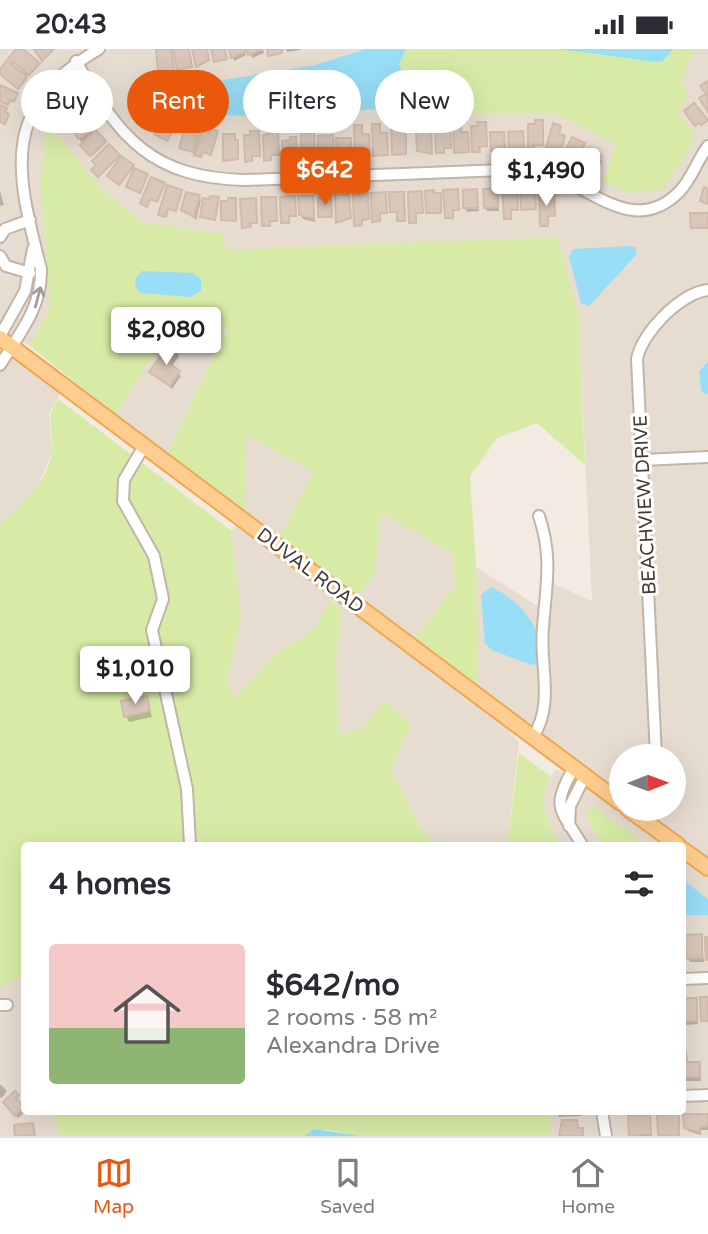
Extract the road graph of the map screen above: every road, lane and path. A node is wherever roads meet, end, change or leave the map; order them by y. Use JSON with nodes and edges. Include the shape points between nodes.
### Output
{"nodes":[{"id":1,"x":99,"y":49,"type":"edge"},
{"id":2,"x":76,"y":61,"type":"junction"},
{"id":3,"x":708,"y":146,"type":"edge"},
{"id":4,"x":30,"y":221,"type":"junction"},
{"id":5,"x":0,"y":237,"type":"edge"},
{"id":6,"x":34,"y":242,"type":"junction"},
{"id":7,"x":0,"y":256,"type":"edge"},
{"id":8,"x":30,"y":273,"type":"junction"},
{"id":9,"x":708,"y":291,"type":"edge"},
{"id":10,"x":4,"y":340,"type":"edge"},
{"id":11,"x":0,"y":365,"type":"edge"},
{"id":12,"x":144,"y":446,"type":"junction"},
{"id":13,"x":708,"y":457,"type":"edge"},
{"id":14,"x":642,"y":460,"type":"junction"},
{"id":15,"x":539,"y":516,"type":"dead end"},
{"id":16,"x":529,"y":734,"type":"junction"},
{"id":17,"x":655,"y":744,"type":"edge"},
{"id":18,"x":580,"y":772,"type":"junction"},
{"id":19,"x":609,"y":794,"type":"edge"},
{"id":20,"x":645,"y":821,"type":"edge"},
{"id":21,"x":190,"y":842,"type":"edge"},
{"id":22,"x":580,"y":842,"type":"edge"},
{"id":23,"x":674,"y":842,"type":"edge"},
{"id":24,"x":686,"y":852,"type":"edge"},
{"id":25,"x":708,"y":867,"type":"edge"},
{"id":26,"x":708,"y":978,"type":"edge"},
{"id":27,"x":686,"y":979,"type":"edge"},
{"id":28,"x":708,"y":1095,"type":"edge"},
{"id":29,"x":686,"y":1096,"type":"edge"},
{"id":30,"x":603,"y":1115,"type":"edge"},
{"id":31,"x":606,"y":1136,"type":"edge"}],
"edges":[{"from":1,"to":2,"type":"street"},
{"from":2,"to":3,"type":"street","via":[[103,109],[129,139],[156,160],[206,178],[531,169],[554,173],[608,204],[634,211],[671,199]]},
{"from":2,"to":4,"type":"street","via":[[43,89],[20,141],[18,176]]},
{"from":4,"to":5,"type":"street","via":[[5,229]]},
{"from":4,"to":6,"type":"street"},
{"from":6,"to":8,"type":"street"},
{"from":10,"to":6,"type":"street","one_way":true,"via":[[29,321],[39,294],[41,269]]},
{"from":7,"to":8,"type":"street","via":[[6,266]]},
{"from":8,"to":10,"type":"street"},
{"from":9,"to":14,"type":"street","name":"BEACHVIEW DRIVE","via":[[683,298],[639,349]]},
{"from":10,"to":11,"type":"street"},
{"from":10,"to":12,"type":"main road","name":"DUVAL ROAD"},
{"from":12,"to":16,"type":"main road","name":"DUVAL ROAD"},
{"from":12,"to":21,"type":"street","via":[[124,480],[123,501],[154,556],[163,599],[152,630],[187,789]]},
{"from":13,"to":14,"type":"street"},
{"from":14,"to":17,"type":"street","name":"BEACHVIEW DRIVE"},
{"from":15,"to":16,"type":"street","via":[[546,538],[549,580],[543,628],[546,676],[543,718]]},
{"from":16,"to":18,"type":"main road","name":"DUVAL ROAD"},
{"from":18,"to":19,"type":"main road","name":"DUVAL ROAD"},
{"from":18,"to":22,"type":"street","via":[[558,800],[560,812]]},
{"from":20,"to":23,"type":"main road"},
{"from":24,"to":25,"type":"main road"},
{"from":26,"to":27,"type":"street"},
{"from":28,"to":29,"type":"street"},
{"from":30,"to":31,"type":"street"}]}
